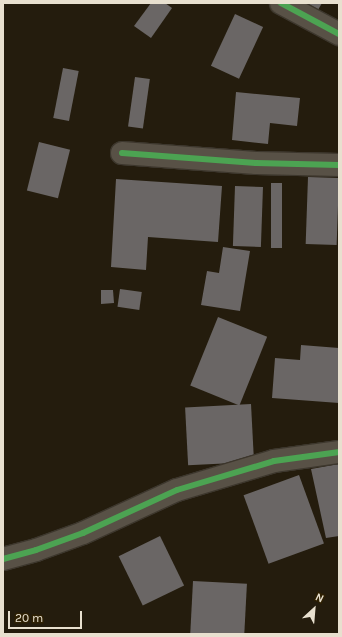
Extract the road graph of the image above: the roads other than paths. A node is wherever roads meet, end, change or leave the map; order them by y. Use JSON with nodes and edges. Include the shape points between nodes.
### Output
{"nodes":[{"id":1,"x":280,"y":3,"type":"edge"},
{"id":2,"x":339,"y":34,"type":"edge"},
{"id":3,"x":122,"y":153,"type":"dead end"},
{"id":4,"x":339,"y":165,"type":"edge"},
{"id":5,"x":339,"y":452,"type":"edge"},
{"id":6,"x":3,"y":558,"type":"edge"}],
"edges":[{"from":1,"to":2,"type":"street"},
{"from":3,"to":4,"type":"street","via":[[256,163]]},
{"from":5,"to":6,"type":"street","via":[[274,461],[177,490],[83,533],[36,550]]}]}
